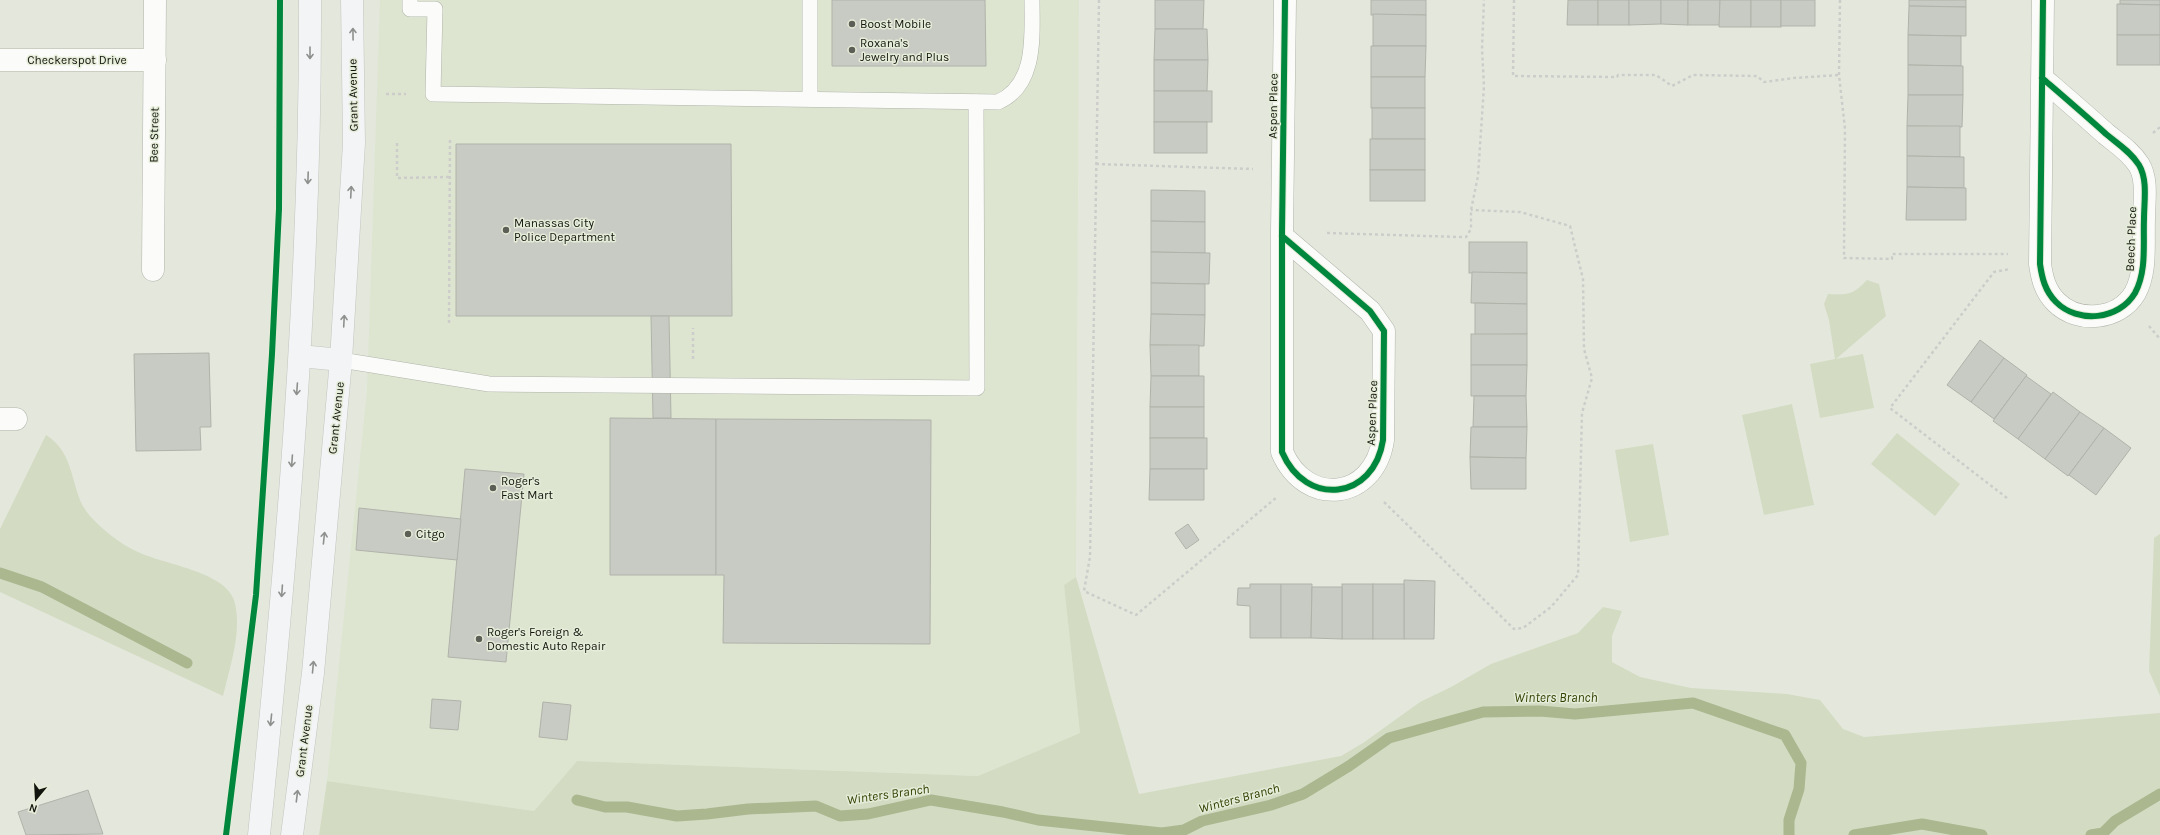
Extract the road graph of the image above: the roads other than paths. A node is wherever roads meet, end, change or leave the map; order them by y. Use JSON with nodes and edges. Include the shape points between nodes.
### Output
{"nodes":[{"id":1,"x":155,"y":0,"type":"edge"},
{"id":2,"x":310,"y":0,"type":"edge"},
{"id":3,"x":352,"y":0,"type":"edge"},
{"id":4,"x":410,"y":0,"type":"edge"},
{"id":5,"x":810,"y":0,"type":"edge"},
{"id":6,"x":1032,"y":0,"type":"edge"},
{"id":7,"x":1286,"y":0,"type":"edge"},
{"id":8,"x":2043,"y":0,"type":"edge"},
{"id":9,"x":0,"y":60,"type":"edge"},
{"id":10,"x":155,"y":60,"type":"junction"},
{"id":11,"x":2042,"y":78,"type":"junction"},
{"id":12,"x":810,"y":99,"type":"junction"},
{"id":13,"x":976,"y":102,"type":"junction"},
{"id":14,"x":1282,"y":234,"type":"junction"},
{"id":15,"x":152,"y":270,"type":"dead end"},
{"id":16,"x":300,"y":356,"type":"junction"},
{"id":17,"x":342,"y":360,"type":"junction"},
{"id":18,"x":259,"y":835,"type":"edge"},
{"id":19,"x":292,"y":835,"type":"edge"}],
"edges":[{"from":1,"to":10,"type":"street","name":"Bee Street"},
{"from":2,"to":16,"type":"main road","one_way":true,"via":[[310,139]]},
{"from":17,"to":3,"type":"main road","name":"Grant Avenue","one_way":true,"via":[[354,143]]},
{"from":4,"to":12,"type":"lane","via":[[410,9],[435,9],[432,94]]},
{"from":5,"to":12,"type":"lane"},
{"from":6,"to":13,"type":"lane","via":[[1032,47],[1028,65],[1018,86],[1007,98],[998,102]]},
{"from":7,"to":14,"type":"street","name":"Aspen Place"},
{"from":8,"to":11,"type":"street","name":"Beech Place"},
{"from":9,"to":10,"type":"street","name":"Checkerspot Drive"},
{"from":10,"to":15,"type":"street","name":"Bee Street"},
{"from":11,"to":11,"type":"street","name":"Beech Place","via":[[2130,153],[2143,173],[2141,280],[2134,294],[2124,305],[2111,313],[2097,317],[2082,316],[2056,303],[2042,278]]},
{"from":12,"to":13,"type":"lane"},
{"from":13,"to":17,"type":"lane","via":[[977,388],[489,384]]},
{"from":14,"to":14,"type":"street","name":"Aspen Place","via":[[1370,311],[1384,331],[1381,454],[1375,468],[1362,480],[1338,490],[1323,490],[1300,478],[1288,466],[1282,452]]},
{"from":16,"to":17,"type":"main road"},
{"from":16,"to":18,"type":"main road","one_way":true,"via":[[276,669]]},
{"from":19,"to":17,"type":"main road","name":"Grant Avenue","one_way":true,"via":[[313,673]]}]}
